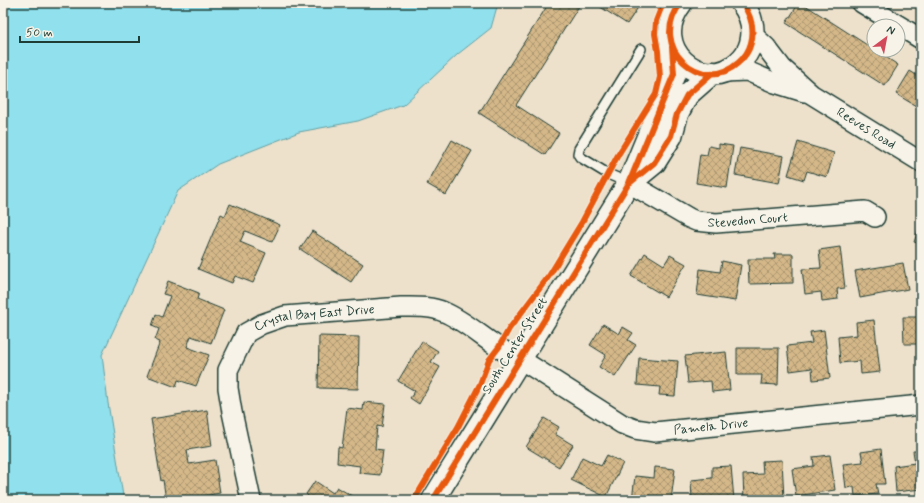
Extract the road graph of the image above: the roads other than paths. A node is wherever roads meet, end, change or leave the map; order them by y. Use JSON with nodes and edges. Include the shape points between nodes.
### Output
{"nodes":[{"id":1,"x":681,"y":3,"type":"edge"},
{"id":2,"x":862,"y":3,"type":"edge"},
{"id":3,"x":750,"y":16,"type":"edge"},
{"id":4,"x":921,"y":39,"type":"edge"},
{"id":5,"x":672,"y":47,"type":"junction"},
{"id":6,"x":641,"y":49,"type":"dead end"},
{"id":7,"x":718,"y":72,"type":"junction"},
{"id":8,"x":811,"y":94,"type":"junction"},
{"id":9,"x":921,"y":162,"type":"edge"},
{"id":10,"x":629,"y":183,"type":"junction"},
{"id":11,"x":875,"y":217,"type":"dead end"},
{"id":12,"x":520,"y":359,"type":"junction"},
{"id":13,"x":921,"y":405,"type":"edge"},
{"id":14,"x":251,"y":500,"type":"edge"},
{"id":15,"x":433,"y":500,"type":"edge"}],
"edges":[{"from":1,"to":5,"type":"main road","name":"South Center Street","via":[[674,11],[670,23]]},
{"from":2,"to":4,"type":"street"},
{"from":3,"to":7,"type":"main road","name":"South Center Street","via":[[750,47],[744,58],[735,66]]},
{"from":3,"to":8,"type":"street","name":"Reeves Road","via":[[766,47],[782,68]]},
{"from":5,"to":7,"type":"main road","via":[[679,58],[699,72]]},
{"from":5,"to":10,"type":"main road","name":"South Center Street","via":[[674,74]]},
{"from":6,"to":10,"type":"lane","via":[[578,154],[602,170]]},
{"from":7,"to":8,"type":"street","name":"Reeves Road","via":[[747,71]]},
{"from":7,"to":10,"type":"main road","name":"South Center Street","via":[[687,94],[677,114],[671,136],[654,163]]},
{"from":8,"to":9,"type":"street","name":"Reeves Road"},
{"from":10,"to":11,"type":"street","name":"Stevedon Court","via":[[689,218],[716,223],[865,211]]},
{"from":10,"to":12,"type":"main road","name":"South Center Street"},
{"from":12,"to":13,"type":"street","name":"Pamela Drive","via":[[622,424],[655,432]]},
{"from":12,"to":14,"type":"street","name":"Crystal Bay East Drive","via":[[443,311],[420,306],[285,316],[262,324],[246,333],[228,370],[232,412]]},
{"from":12,"to":15,"type":"main road","name":"South Center Street"}]}
